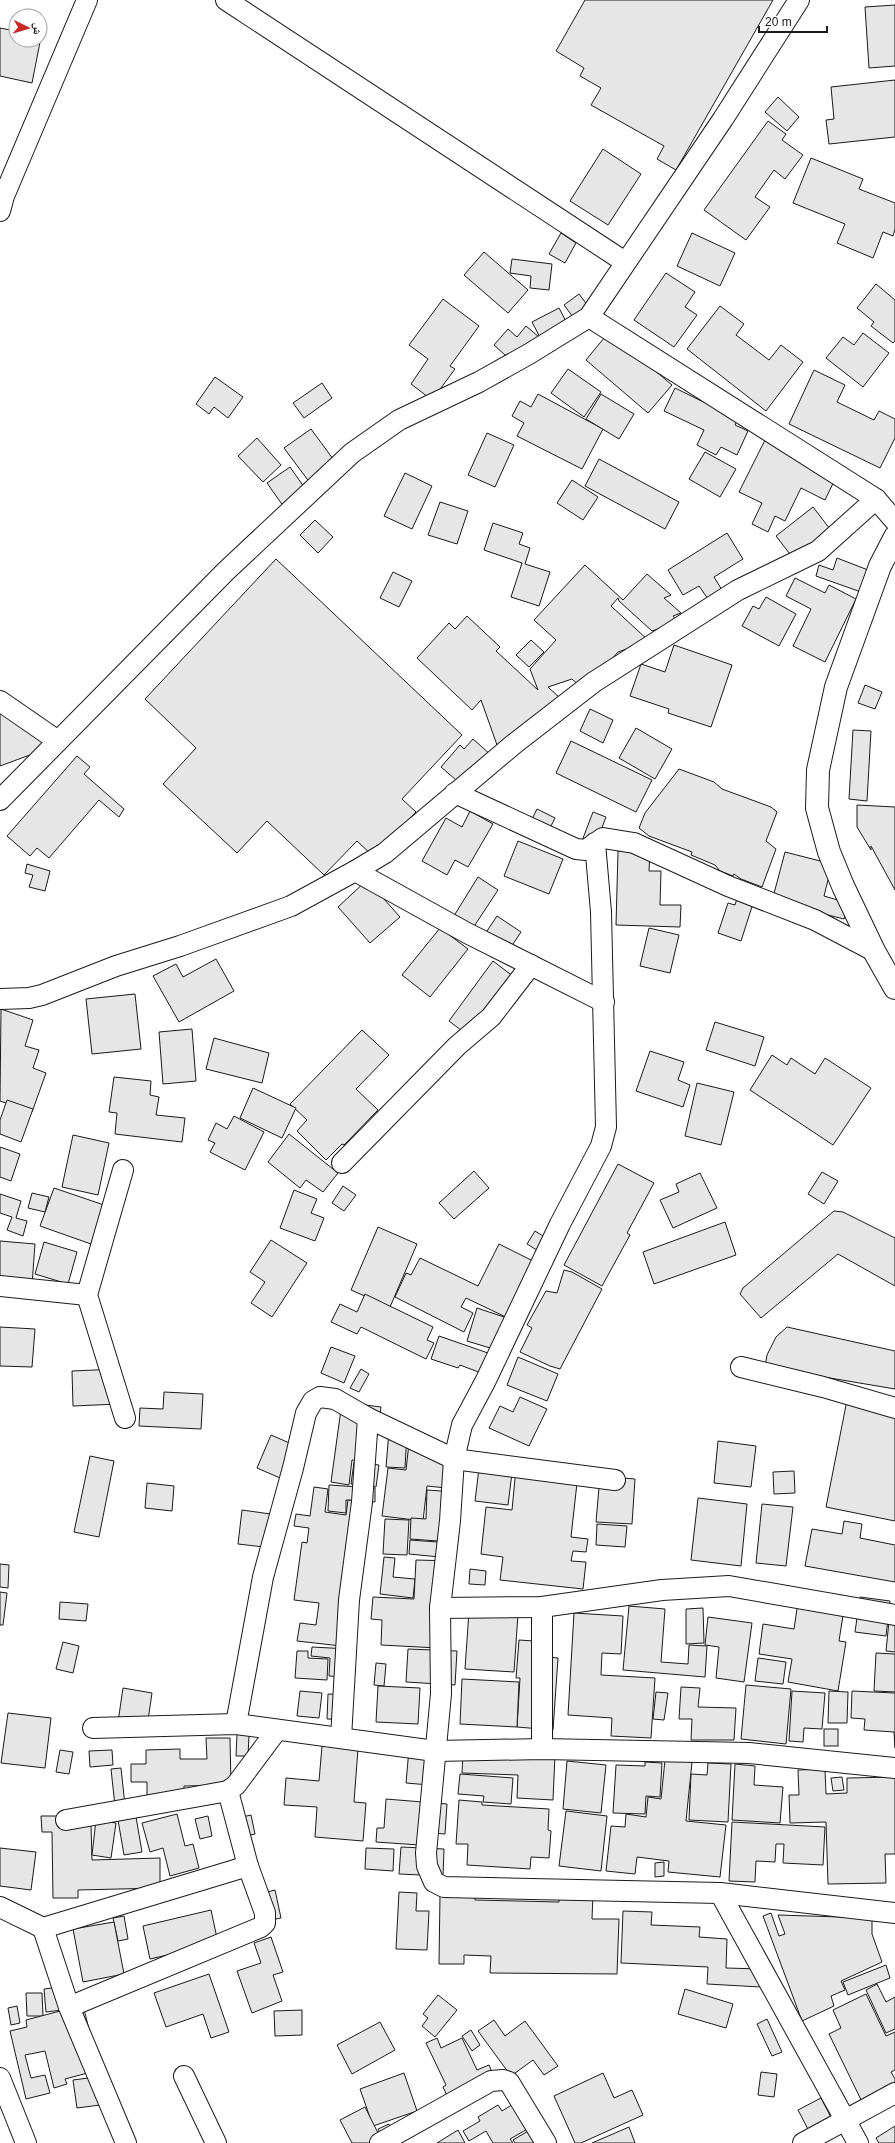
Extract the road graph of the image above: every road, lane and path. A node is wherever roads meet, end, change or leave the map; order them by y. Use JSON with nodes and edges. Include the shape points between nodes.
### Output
{"nodes":[{"id":1,"x":87,"y":0,"type":"edge"},
{"id":2,"x":226,"y":0,"type":"edge"},
{"id":3,"x":799,"y":0,"type":"edge"},
{"id":4,"x":1,"y":201,"type":"edge"},
{"id":5,"x":625,"y":262,"type":"junction"},
{"id":6,"x":589,"y":317,"type":"junction"},
{"id":7,"x":876,"y":499,"type":"junction"},
{"id":8,"x":895,"y":521,"type":"edge"},
{"id":9,"x":895,"y":537,"type":"edge"},
{"id":10,"x":0,"y":701,"type":"edge"},
{"id":11,"x":58,"y":741,"type":"junction"},
{"id":12,"x":455,"y":793,"type":"junction"},
{"id":13,"x":0,"y":800,"type":"edge"},
{"id":14,"x":595,"y":843,"type":"junction"},
{"id":15,"x":355,"y":871,"type":"junction"},
{"id":16,"x":874,"y":951,"type":"junction"},
{"id":17,"x":530,"y":965,"type":"junction"},
{"id":18,"x":895,"y":988,"type":"edge"},
{"id":19,"x":0,"y":999,"type":"edge"},
{"id":20,"x":604,"y":1002,"type":"junction"},
{"id":21,"x":342,"y":1163,"type":"dead end"},
{"id":22,"x":123,"y":1170,"type":"dead end"},
{"id":23,"x":0,"y":1286,"type":"edge"},
{"id":24,"x":87,"y":1295,"type":"junction"},
{"id":25,"x":741,"y":1367,"type":"dead end"},
{"id":26,"x":895,"y":1408,"type":"edge"},
{"id":27,"x":125,"y":1418,"type":"dead end"},
{"id":28,"x":368,"y":1418,"type":"junction"},
{"id":29,"x":454,"y":1460,"type":"junction"},
{"id":30,"x":616,"y":1480,"type":"dead end"},
{"id":31,"x":542,"y":1607,"type":"junction"},
{"id":32,"x":440,"y":1608,"type":"junction"},
{"id":33,"x":895,"y":1615,"type":"edge"},
{"id":34,"x":236,"y":1724,"type":"junction"},
{"id":35,"x":93,"y":1728,"type":"dead end"},
{"id":36,"x":277,"y":1730,"type":"junction"},
{"id":37,"x":341,"y":1738,"type":"junction"},
{"id":38,"x":542,"y":1749,"type":"junction"},
{"id":39,"x":435,"y":1751,"type":"junction"},
{"id":40,"x":895,"y":1768,"type":"edge"},
{"id":41,"x":228,"y":1791,"type":"junction"},
{"id":42,"x":66,"y":1820,"type":"dead end"},
{"id":43,"x":248,"y":1866,"type":"junction"},
{"id":44,"x":720,"y":1893,"type":"junction"},
{"id":45,"x":895,"y":1913,"type":"edge"},
{"id":46,"x":2,"y":1914,"type":"edge"},
{"id":47,"x":42,"y":1928,"type":"junction"},
{"id":48,"x":69,"y":2008,"type":"junction"},
{"id":49,"x":184,"y":2076,"type":"dead end"},
{"id":50,"x":0,"y":2078,"type":"edge"},
{"id":51,"x":895,"y":2092,"type":"edge"},
{"id":52,"x":845,"y":2121,"type":"junction"},
{"id":53,"x":26,"y":2143,"type":"edge"},
{"id":54,"x":126,"y":2143,"type":"edge"},
{"id":55,"x":216,"y":2143,"type":"edge"},
{"id":56,"x":380,"y":2143,"type":"edge"},
{"id":57,"x":546,"y":2143,"type":"edge"},
{"id":58,"x":803,"y":2143,"type":"edge"},
{"id":59,"x":858,"y":2143,"type":"edge"}],
"edges":[{"from":1,"to":4,"type":"street"},
{"from":2,"to":5,"type":"street"},
{"from":3,"to":5,"type":"street","via":[[723,119]]},
{"from":5,"to":6,"type":"street"},
{"from":6,"to":7,"type":"street"},
{"from":6,"to":11,"type":"street","via":[[479,382],[399,420],[352,453],[226,571]]},
{"from":7,"to":8,"type":"street"},
{"from":7,"to":12,"type":"street","via":[[818,551],[738,590],[594,682]]},
{"from":9,"to":16,"type":"main road","via":[[880,566],[836,687],[818,770],[817,808],[829,852]]},
{"from":10,"to":11,"type":"street"},
{"from":11,"to":13,"type":"street"},
{"from":12,"to":14,"type":"street","via":[[576,849],[586,850]]},
{"from":12,"to":15,"type":"street","via":[[385,853]]},
{"from":14,"to":16,"type":"street","via":[[607,838],[634,844],[728,886],[815,920]]},
{"from":14,"to":20,"type":"street","via":[[601,912]]},
{"from":15,"to":17,"type":"street"},
{"from":15,"to":19,"type":"street","via":[[291,906],[116,966],[42,995]]},
{"from":16,"to":18,"type":"main road"},
{"from":17,"to":20,"type":"street"},
{"from":17,"to":21,"type":"street","via":[[491,1017],[457,1046]]},
{"from":20,"to":29,"type":"street","via":[[607,1107],[606,1127],[601,1146],[462,1425]]},
{"from":22,"to":24,"type":"street"},
{"from":23,"to":24,"type":"street"},
{"from":24,"to":27,"type":"street"},
{"from":25,"to":26,"type":"street"},
{"from":28,"to":29,"type":"street"},
{"from":28,"to":34,"type":"street","via":[[328,1397],[320,1397],[313,1401],[306,1413],[263,1577]]},
{"from":28,"to":37,"type":"street","via":[[362,1502],[349,1600]]},
{"from":29,"to":30,"type":"street"},
{"from":29,"to":32,"type":"street"},
{"from":31,"to":32,"type":"street"},
{"from":31,"to":33,"type":"street","via":[[662,1590],[729,1586]]},
{"from":31,"to":38,"type":"street"},
{"from":32,"to":39,"type":"street","via":[[441,1694]]},
{"from":34,"to":35,"type":"street"},
{"from":34,"to":36,"type":"street"},
{"from":36,"to":37,"type":"street"},
{"from":36,"to":41,"type":"street","via":[[236,1786]]},
{"from":37,"to":39,"type":"street"},
{"from":38,"to":39,"type":"street"},
{"from":38,"to":40,"type":"street","via":[[749,1753]]},
{"from":39,"to":44,"type":"street","via":[[426,1853],[427,1866],[434,1882],[444,1887]]},
{"from":41,"to":42,"type":"street"},
{"from":41,"to":43,"type":"street"},
{"from":43,"to":47,"type":"street"},
{"from":43,"to":48,"type":"street","via":[[265,1913],[261,1927]]},
{"from":44,"to":45,"type":"street"},
{"from":44,"to":52,"type":"street"},
{"from":46,"to":47,"type":"street"},
{"from":47,"to":48,"type":"street"},
{"from":48,"to":54,"type":"street"},
{"from":49,"to":55,"type":"street"},
{"from":50,"to":53,"type":"street"},
{"from":51,"to":52,"type":"street"},
{"from":52,"to":58,"type":"street"},
{"from":52,"to":59,"type":"street"},
{"from":56,"to":57,"type":"street","via":[[455,2100],[497,2080],[509,2082]]}]}
